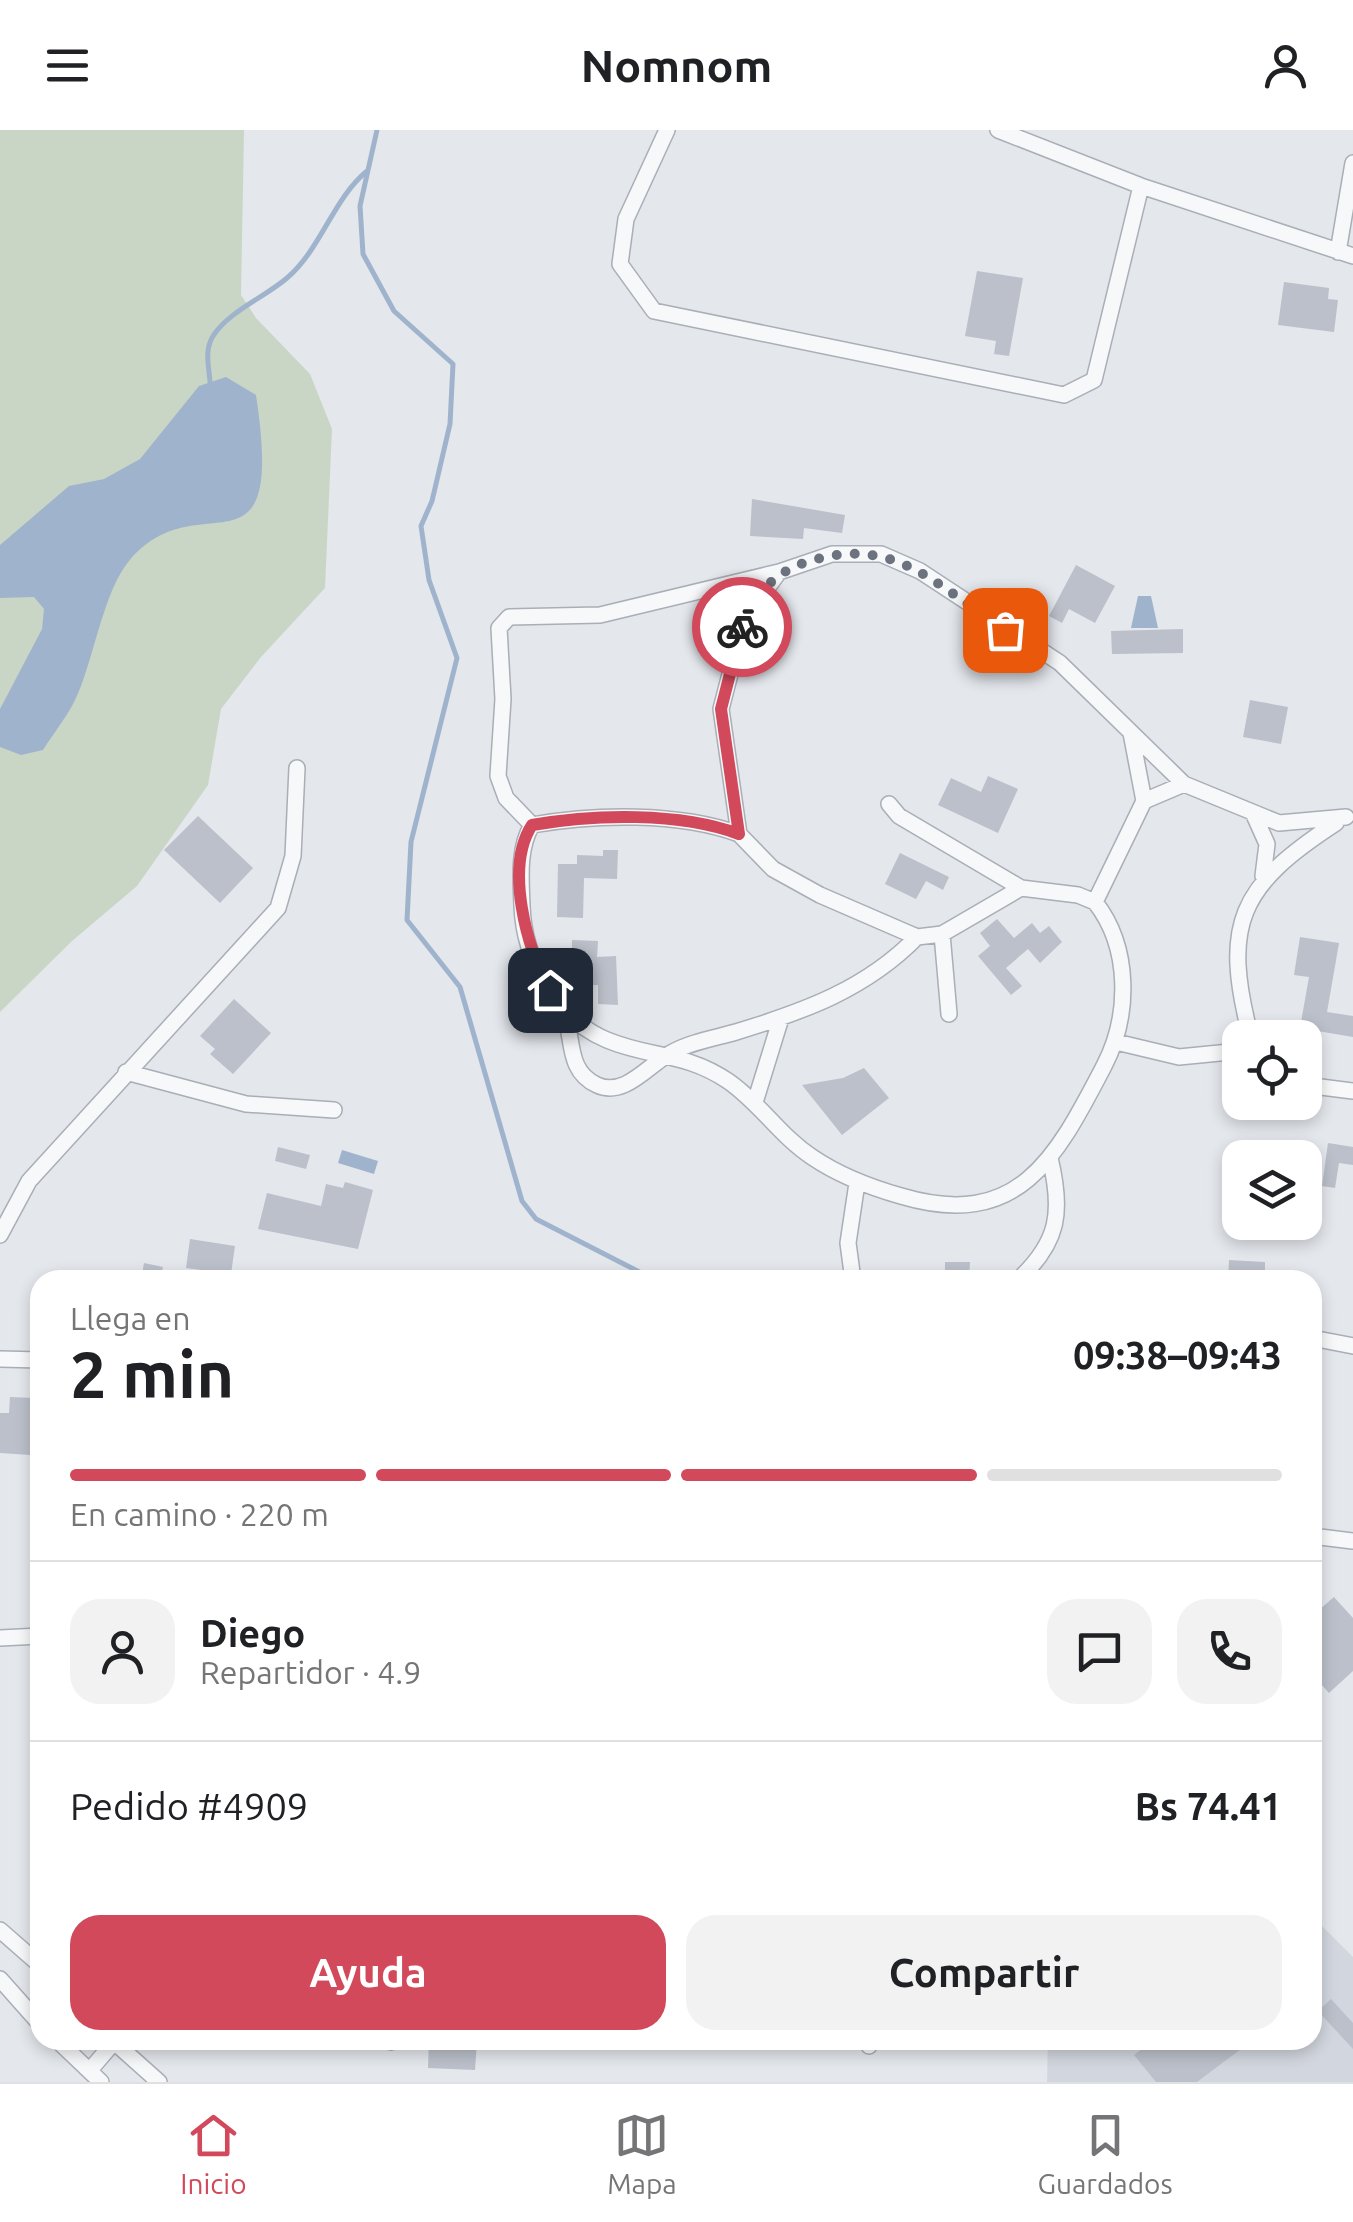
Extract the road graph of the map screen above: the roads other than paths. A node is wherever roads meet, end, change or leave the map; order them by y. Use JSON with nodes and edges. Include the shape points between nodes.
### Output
{"nodes":[{"id":1,"x":667,"y":130,"type":"edge"},
{"id":2,"x":1000,"y":130,"type":"edge"},
{"id":3,"x":1353,"y":163,"type":"edge"},
{"id":4,"x":1140,"y":186,"type":"junction"},
{"id":5,"x":1345,"y":254,"type":"edge"},
{"id":6,"x":779,"y":572,"type":"junction"},
{"id":7,"x":1131,"y":733,"type":"junction"},
{"id":8,"x":297,"y":768,"type":"dead end"},
{"id":9,"x":1184,"y":784,"type":"junction"},
{"id":10,"x":1144,"y":801,"type":"junction"},
{"id":11,"x":890,"y":804,"type":"dead end"},
{"id":12,"x":1254,"y":815,"type":"junction"},
{"id":13,"x":1349,"y":816,"type":"edge"},
{"id":14,"x":532,"y":825,"type":"junction"},
{"id":15,"x":739,"y":834,"type":"junction"},
{"id":16,"x":1263,"y":876,"type":"junction"},
{"id":17,"x":1021,"y":888,"type":"junction"},
{"id":18,"x":1094,"y":902,"type":"junction"},
{"id":19,"x":942,"y":934,"type":"junction"},
{"id":20,"x":917,"y":937,"type":"junction"},
{"id":21,"x":562,"y":1008,"type":"junction"},
{"id":22,"x":949,"y":1014,"type":"dead end"},
{"id":23,"x":781,"y":1018,"type":"junction"},
{"id":24,"x":1248,"y":1020,"type":"edge"},
{"id":25,"x":1116,"y":1042,"type":"junction"},
{"id":26,"x":1222,"y":1052,"type":"edge"},
{"id":27,"x":669,"y":1053,"type":"junction"},
{"id":28,"x":126,"y":1072,"type":"junction"},
{"id":29,"x":1322,"y":1087,"type":"edge"},
{"id":30,"x":1353,"y":1091,"type":"edge"},
{"id":31,"x":756,"y":1100,"type":"junction"},
{"id":32,"x":334,"y":1110,"type":"dead end"},
{"id":33,"x":1050,"y":1158,"type":"junction"},
{"id":34,"x":858,"y":1183,"type":"junction"},
{"id":35,"x":0,"y":1235,"type":"edge"},
{"id":36,"x":852,"y":1270,"type":"edge"},
{"id":37,"x":1028,"y":1270,"type":"edge"},
{"id":38,"x":1322,"y":1340,"type":"edge"},
{"id":39,"x":1353,"y":1346,"type":"edge"},
{"id":40,"x":0,"y":1358,"type":"edge"},
{"id":41,"x":30,"y":1360,"type":"edge"},
{"id":42,"x":1322,"y":1537,"type":"edge"},
{"id":43,"x":1353,"y":1541,"type":"edge"},
{"id":44,"x":30,"y":1636,"type":"edge"},
{"id":45,"x":0,"y":1638,"type":"edge"},
{"id":46,"x":0,"y":1930,"type":"edge"},
{"id":47,"x":30,"y":1956,"type":"edge"},
{"id":48,"x":0,"y":1979,"type":"edge"},
{"id":49,"x":30,"y":2013,"type":"edge"},
{"id":50,"x":68,"y":2050,"type":"edge"},
{"id":51,"x":109,"y":2050,"type":"edge"},
{"id":52,"x":123,"y":2050,"type":"edge"},
{"id":53,"x":96,"y":2076,"type":"edge"},
{"id":54,"x":159,"y":2082,"type":"edge"}],
"edges":[{"from":1,"to":4,"type":"street","via":[[626,219],[620,264],[654,311],[1064,396],[1094,380]]},
{"from":2,"to":4,"type":"street"},
{"from":3,"to":5,"type":"street"},
{"from":4,"to":5,"type":"street"},
{"from":6,"to":7,"type":"street","via":[[832,554],[899,560],[1060,664]]},
{"from":6,"to":14,"type":"street","via":[[600,616],[509,618],[499,628],[498,776],[506,798]]},
{"from":6,"to":15,"type":"street","via":[[744,620],[721,709]]},
{"from":7,"to":9,"type":"street"},
{"from":7,"to":10,"type":"street"},
{"from":8,"to":28,"type":"street","via":[[293,856],[278,908]]},
{"from":9,"to":10,"type":"street"},
{"from":9,"to":12,"type":"street"},
{"from":10,"to":18,"type":"street"},
{"from":11,"to":17,"type":"street","via":[[899,816]]},
{"from":12,"to":13,"type":"street","via":[[1279,822]]},
{"from":12,"to":16,"type":"street","via":[[1267,844]]},
{"from":13,"to":16,"type":"street"},
{"from":14,"to":15,"type":"street","via":[[595,818]]},
{"from":14,"to":21,"type":"street","via":[[523,840],[523,921],[539,970]]},
{"from":15,"to":20,"type":"street","via":[[773,870]]},
{"from":16,"to":24,"type":"street","via":[[1243,916],[1237,965]]},
{"from":17,"to":18,"type":"street"},
{"from":17,"to":19,"type":"street"},
{"from":18,"to":25,"type":"street","via":[[1118,946],[1123,982]]},
{"from":19,"to":20,"type":"street"},
{"from":19,"to":22,"type":"street"},
{"from":20,"to":23,"type":"street","via":[[858,985]]},
{"from":21,"to":27,"type":"street","via":[[608,1040]]},
{"from":21,"to":27,"type":"street","via":[[572,1058],[599,1087],[639,1078]]},
{"from":23,"to":27,"type":"street"},
{"from":23,"to":31,"type":"street"},
{"from":25,"to":26,"type":"street","via":[[1180,1057]]},
{"from":25,"to":33,"type":"street"},
{"from":27,"to":31,"type":"street","via":[[713,1071]]},
{"from":28,"to":32,"type":"street","via":[[246,1104]]},
{"from":28,"to":35,"type":"street","via":[[29,1181]]},
{"from":29,"to":30,"type":"street"},
{"from":31,"to":34,"type":"street","via":[[809,1156]]},
{"from":33,"to":34,"type":"street","via":[[1022,1187],[993,1202],[956,1208]]},
{"from":33,"to":37,"type":"street","via":[[1058,1203],[1053,1230]]},
{"from":34,"to":36,"type":"street","via":[[848,1242]]},
{"from":38,"to":39,"type":"street"},
{"from":40,"to":41,"type":"street"},
{"from":42,"to":43,"type":"street"},
{"from":44,"to":45,"type":"street"},
{"from":46,"to":47,"type":"street"},
{"from":48,"to":49,"type":"street"},
{"from":50,"to":53,"type":"street"},
{"from":51,"to":53,"type":"street"},
{"from":52,"to":54,"type":"street"}]}
